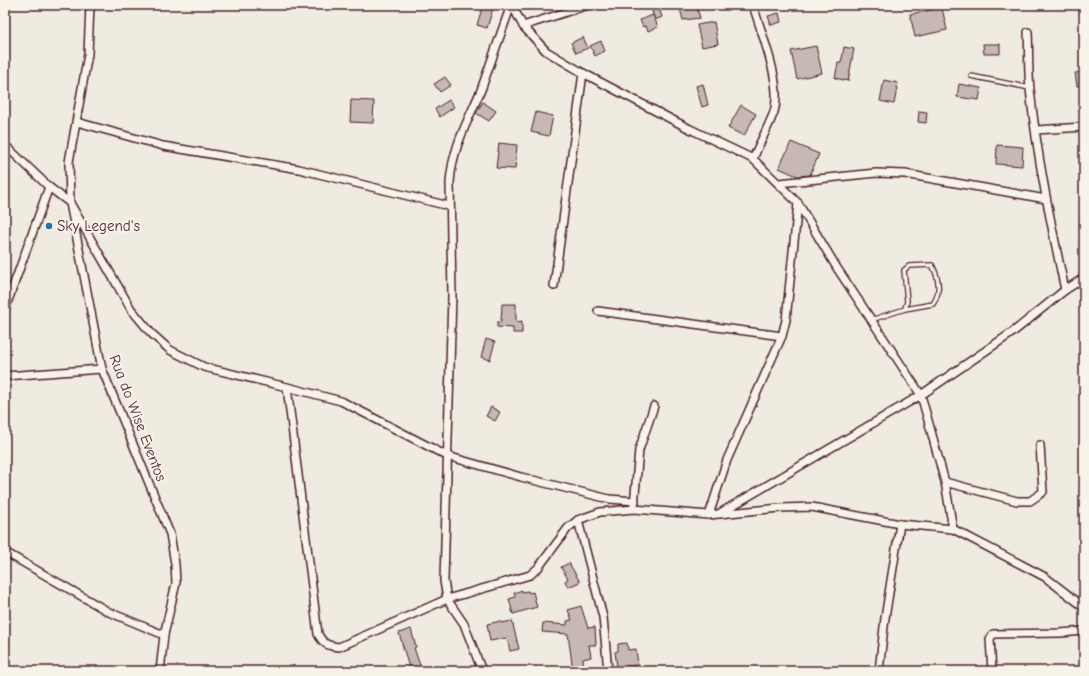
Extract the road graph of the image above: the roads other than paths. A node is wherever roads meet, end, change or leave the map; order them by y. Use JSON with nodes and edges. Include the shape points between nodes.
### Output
{"nodes":[{"id":1,"x":90,"y":5,"type":"edge"},
{"id":2,"x":511,"y":5,"type":"edge"},
{"id":3,"x":588,"y":5,"type":"edge"},
{"id":4,"x":753,"y":5,"type":"edge"},
{"id":5,"x":523,"y":26,"type":"junction"},
{"id":6,"x":1028,"y":32,"type":"dead end"},
{"id":7,"x":583,"y":73,"type":"junction"},
{"id":8,"x":971,"y":76,"type":"dead end"},
{"id":9,"x":1030,"y":88,"type":"junction"},
{"id":10,"x":77,"y":122,"type":"junction"},
{"id":11,"x":1084,"y":127,"type":"edge"},
{"id":12,"x":1036,"y":130,"type":"junction"},
{"id":13,"x":5,"y":144,"type":"edge"},
{"id":14,"x":752,"y":159,"type":"junction"},
{"id":15,"x":779,"y":183,"type":"junction"},
{"id":16,"x":48,"y":187,"type":"junction"},
{"id":17,"x":1046,"y":199,"type":"junction"},
{"id":18,"x":70,"y":203,"type":"junction"},
{"id":19,"x":798,"y":203,"type":"junction"},
{"id":20,"x":449,"y":206,"type":"junction"},
{"id":21,"x":1084,"y":278,"type":"edge"},
{"id":22,"x":554,"y":286,"type":"dead end"},
{"id":23,"x":1065,"y":290,"type":"junction"},
{"id":24,"x":5,"y":309,"type":"edge"},
{"id":25,"x":905,"y":309,"type":"junction"},
{"id":26,"x":598,"y":311,"type":"dead end"},
{"id":27,"x":871,"y":320,"type":"junction"},
{"id":28,"x":782,"y":336,"type":"junction"},
{"id":29,"x":102,"y":369,"type":"junction"},
{"id":30,"x":5,"y":376,"type":"edge"},
{"id":31,"x":287,"y":387,"type":"junction"},
{"id":32,"x":920,"y":395,"type":"junction"},
{"id":33,"x":654,"y":406,"type":"dead end"},
{"id":34,"x":1040,"y":445,"type":"dead end"},
{"id":35,"x":447,"y":456,"type":"junction"},
{"id":36,"x":945,"y":482,"type":"junction"},
{"id":37,"x":635,"y":501,"type":"junction"},
{"id":38,"x":634,"y":510,"type":"junction"},
{"id":39,"x":718,"y":514,"type":"junction"},
{"id":40,"x":709,"y":515,"type":"junction"},
{"id":41,"x":578,"y":520,"type":"junction"},
{"id":42,"x":900,"y":524,"type":"junction"},
{"id":43,"x":953,"y":529,"type":"junction"},
{"id":44,"x":5,"y":552,"type":"edge"},
{"id":45,"x":447,"y":599,"type":"junction"},
{"id":46,"x":1084,"y":607,"type":"edge"},
{"id":47,"x":1084,"y":631,"type":"edge"},
{"id":48,"x":164,"y":635,"type":"junction"},
{"id":49,"x":160,"y":671,"type":"edge"},
{"id":50,"x":482,"y":671,"type":"edge"},
{"id":51,"x":608,"y":671,"type":"edge"},
{"id":52,"x":879,"y":671,"type":"edge"},
{"id":53,"x":992,"y":671,"type":"edge"}],
"edges":[{"from":1,"to":10,"type":"street","name":"Rua do Wise Eventos","via":[[88,54]]},
{"from":2,"to":5,"type":"street"},
{"from":2,"to":20,"type":"street","via":[[480,90],[456,146],[451,166]]},
{"from":3,"to":5,"type":"street"},
{"from":4,"to":14,"type":"street","via":[[775,78],[776,94],[774,111]]},
{"from":5,"to":7,"type":"street","via":[[546,51]]},
{"from":6,"to":9,"type":"street"},
{"from":7,"to":14,"type":"street"},
{"from":7,"to":22,"type":"street"},
{"from":8,"to":9,"type":"lane"},
{"from":9,"to":12,"type":"street"},
{"from":10,"to":18,"type":"street","name":"Rua do Wise Eventos","via":[[69,162]]},
{"from":10,"to":20,"type":"street","via":[[163,146],[299,169]]},
{"from":11,"to":12,"type":"street"},
{"from":12,"to":17,"type":"street"},
{"from":13,"to":16,"type":"street"},
{"from":14,"to":15,"type":"street"},
{"from":15,"to":17,"type":"street","via":[[876,173],[905,174]]},
{"from":15,"to":19,"type":"street"},
{"from":16,"to":18,"type":"street"},
{"from":16,"to":24,"type":"street"},
{"from":17,"to":23,"type":"street"},
{"from":18,"to":29,"type":"street","name":"Rua do Wise Eventos"},
{"from":18,"to":31,"type":"street","via":[[131,309],[151,333],[170,350],[204,367]]},
{"from":19,"to":27,"type":"street"},
{"from":19,"to":28,"type":"street","via":[[786,320]]},
{"from":20,"to":35,"type":"street","via":[[452,295]]},
{"from":21,"to":23,"type":"street"},
{"from":23,"to":32,"type":"street","via":[[1013,332]]},
{"from":25,"to":25,"type":"lane","via":[[907,301],[904,270],[909,266],[932,265],[936,273],[938,295],[933,304]]},
{"from":25,"to":27,"type":"lane"},
{"from":26,"to":28,"type":"street"},
{"from":27,"to":32,"type":"street"},
{"from":28,"to":40,"type":"street","via":[[727,460]]},
{"from":29,"to":30,"type":"street"},
{"from":29,"to":48,"type":"street","name":"Rua do Wise Eventos","via":[[170,534],[176,583]]},
{"from":31,"to":35,"type":"street","via":[[340,401]]},
{"from":31,"to":45,"type":"street","via":[[318,634],[323,643],[339,647]]},
{"from":32,"to":36,"type":"street"},
{"from":32,"to":39,"type":"street"},
{"from":33,"to":37,"type":"street","via":[[639,450]]},
{"from":34,"to":36,"type":"street","via":[[1043,492],[1030,501],[1017,501]]},
{"from":35,"to":37,"type":"street","via":[[609,499]]},
{"from":35,"to":45,"type":"street","via":[[444,581]]},
{"from":36,"to":43,"type":"street"},
{"from":37,"to":38,"type":"street"},
{"from":38,"to":40,"type":"street"},
{"from":38,"to":41,"type":"street","via":[[610,510]]},
{"from":39,"to":40,"type":"street"},
{"from":39,"to":42,"type":"street","via":[[812,507]]},
{"from":41,"to":45,"type":"street","via":[[568,528],[530,575]]},
{"from":41,"to":51,"type":"street","via":[[602,617]]},
{"from":42,"to":43,"type":"street"},
{"from":42,"to":52,"type":"street"},
{"from":43,"to":46,"type":"street","via":[[1039,573]]},
{"from":44,"to":48,"type":"street","via":[[109,612]]},
{"from":45,"to":50,"type":"street","via":[[464,624]]},
{"from":47,"to":53,"type":"street","via":[[993,634],[990,639]]},
{"from":48,"to":49,"type":"street","name":"Rua do Wise Eventos"}]}
